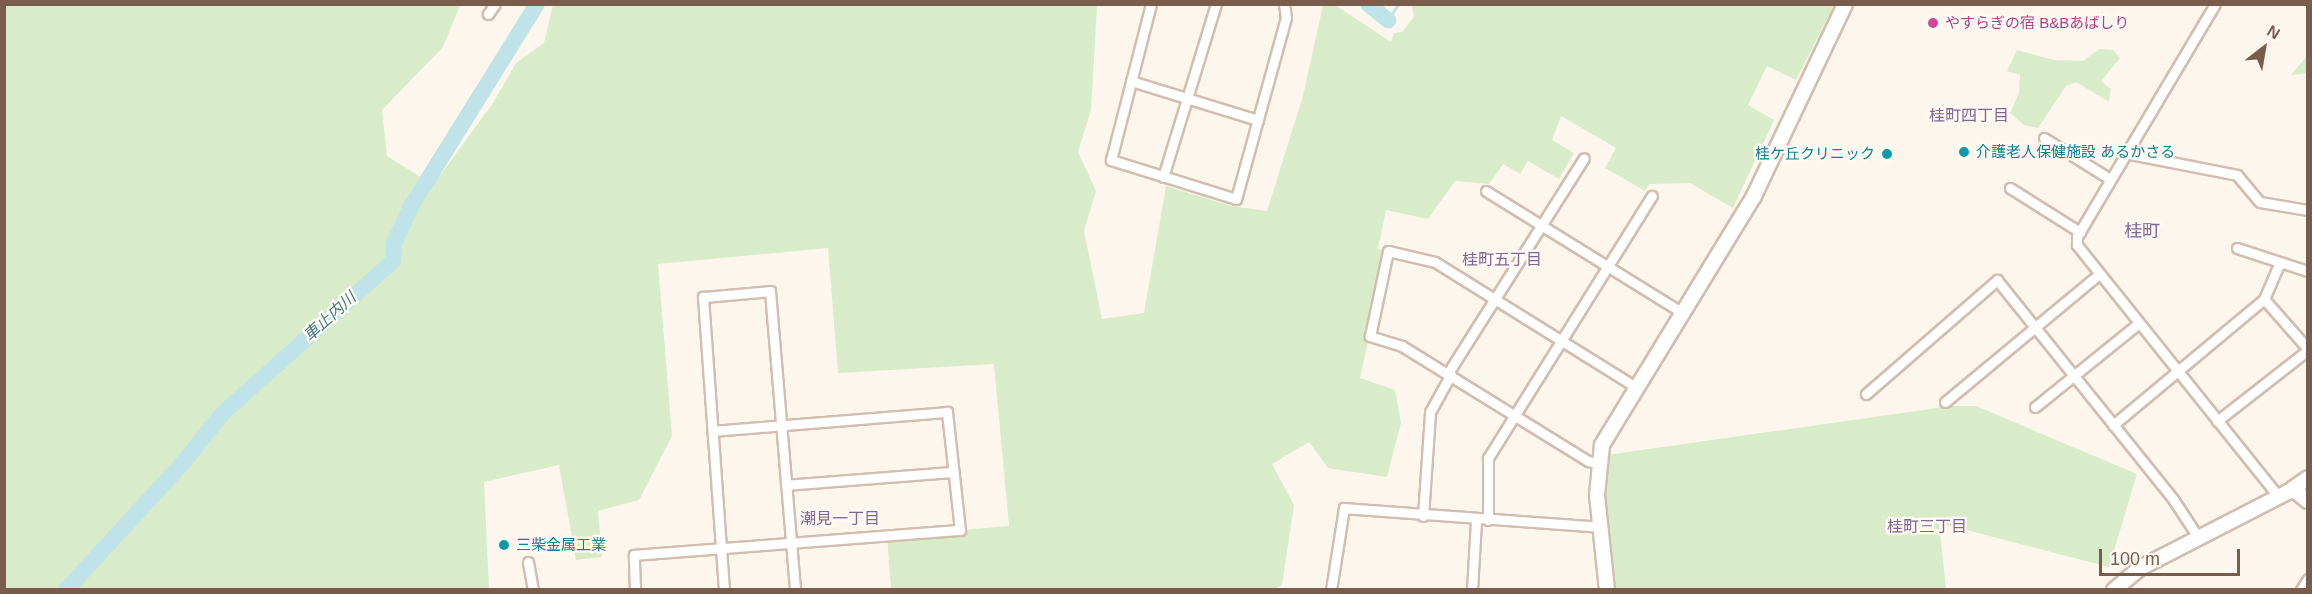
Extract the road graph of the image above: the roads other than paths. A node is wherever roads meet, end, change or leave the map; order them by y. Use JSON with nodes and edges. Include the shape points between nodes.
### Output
{"nodes":[{"id":1,"x":495,"y":4,"type":"edge"},
{"id":2,"x":1151,"y":4,"type":"edge"},
{"id":3,"x":1216,"y":4,"type":"edge"},
{"id":4,"x":1284,"y":4,"type":"edge"},
{"id":5,"x":1845,"y":4,"type":"edge"},
{"id":6,"x":2215,"y":4,"type":"edge"},
{"id":7,"x":488,"y":14,"type":"dead end"},
{"id":8,"x":1131,"y":81,"type":"junction"},
{"id":9,"x":1187,"y":98,"type":"junction"},
{"id":10,"x":1258,"y":120,"type":"junction"},
{"id":11,"x":2044,"y":138,"type":"dead end"},
{"id":12,"x":2126,"y":153,"type":"junction"},
{"id":13,"x":1584,"y":158,"type":"dead end"},
{"id":14,"x":1163,"y":177,"type":"junction"},
{"id":15,"x":2110,"y":179,"type":"junction"},
{"id":16,"x":2010,"y":188,"type":"dead end"},
{"id":17,"x":1486,"y":191,"type":"dead end"},
{"id":18,"x":1652,"y":196,"type":"dead end"},
{"id":19,"x":2307,"y":210,"type":"edge"},
{"id":20,"x":1541,"y":225,"type":"junction"},
{"id":21,"x":2080,"y":232,"type":"junction"},
{"id":22,"x":2237,"y":248,"type":"dead end"},
{"id":23,"x":2280,"y":262,"type":"junction"},
{"id":24,"x":1608,"y":268,"type":"junction"},
{"id":25,"x":2307,"y":271,"type":"edge"},
{"id":26,"x":2098,"y":275,"type":"junction"},
{"id":27,"x":1495,"y":298,"type":"junction"},
{"id":28,"x":2264,"y":299,"type":"junction"},
{"id":29,"x":1684,"y":314,"type":"junction"},
{"id":30,"x":2138,"y":324,"type":"junction"},
{"id":31,"x":2034,"y":328,"type":"junction"},
{"id":32,"x":1562,"y":341,"type":"junction"},
{"id":33,"x":2307,"y":350,"type":"edge"},
{"id":34,"x":2177,"y":372,"type":"junction"},
{"id":35,"x":1450,"y":374,"type":"junction"},
{"id":36,"x":2073,"y":376,"type":"junction"},
{"id":37,"x":1636,"y":387,"type":"junction"},
{"id":38,"x":1866,"y":394,"type":"dead end"},
{"id":39,"x":1946,"y":402,"type":"dead end"},
{"id":40,"x":2035,"y":407,"type":"dead end"},
{"id":41,"x":1517,"y":416,"type":"junction"},
{"id":42,"x":2217,"y":421,"type":"junction"},
{"id":43,"x":782,"y":425,"type":"junction"},
{"id":44,"x":2113,"y":425,"type":"junction"},
{"id":45,"x":713,"y":431,"type":"junction"},
{"id":46,"x":1598,"y":463,"type":"junction"},
{"id":47,"x":953,"y":472,"type":"junction"},
{"id":48,"x":2307,"y":478,"type":"edge"},
{"id":49,"x":786,"y":485,"type":"junction"},
{"id":50,"x":2293,"y":489,"type":"junction"},
{"id":51,"x":2279,"y":497,"type":"junction"},
{"id":52,"x":2307,"y":501,"type":"edge"},
{"id":53,"x":1423,"y":516,"type":"junction"},
{"id":54,"x":1476,"y":520,"type":"junction"},
{"id":55,"x":1488,"y":520,"type":"junction"},
{"id":56,"x":1601,"y":527,"type":"junction"},
{"id":57,"x":2198,"y":537,"type":"junction"},
{"id":58,"x":791,"y":544,"type":"junction"},
{"id":59,"x":722,"y":549,"type":"junction"},
{"id":60,"x":528,"y":562,"type":"dead end"},
{"id":61,"x":2307,"y":579,"type":"edge"},
{"id":62,"x":533,"y":590,"type":"edge"},
{"id":63,"x":635,"y":590,"type":"edge"},
{"id":64,"x":724,"y":590,"type":"edge"},
{"id":65,"x":795,"y":590,"type":"edge"},
{"id":66,"x":1331,"y":590,"type":"edge"},
{"id":67,"x":1472,"y":590,"type":"edge"},
{"id":68,"x":1607,"y":590,"type":"edge"},
{"id":69,"x":2114,"y":590,"type":"edge"},
{"id":70,"x":2301,"y":590,"type":"edge"}],
"edges":[{"from":1,"to":7,"type":"street"},
{"from":2,"to":8,"type":"street"},
{"from":3,"to":9,"type":"street"},
{"from":4,"to":10,"type":"street","via":[[1286,18]]},
{"from":5,"to":29,"type":"street","via":[[1754,196]]},
{"from":6,"to":12,"type":"street"},
{"from":8,"to":9,"type":"street"},
{"from":8,"to":14,"type":"street","via":[[1111,160]]},
{"from":9,"to":10,"type":"street"},
{"from":9,"to":14,"type":"street"},
{"from":10,"to":14,"type":"street","via":[[1236,198]]},
{"from":11,"to":15,"type":"street"},
{"from":12,"to":15,"type":"street"},
{"from":12,"to":19,"type":"street","via":[[2237,175],[2260,202]]},
{"from":13,"to":20,"type":"street"},
{"from":15,"to":21,"type":"street"},
{"from":16,"to":21,"type":"street"},
{"from":17,"to":20,"type":"street"},
{"from":18,"to":24,"type":"street"},
{"from":20,"to":24,"type":"street"},
{"from":20,"to":27,"type":"street"},
{"from":21,"to":26,"type":"street","via":[[2077,245]]},
{"from":22,"to":23,"type":"street"},
{"from":23,"to":25,"type":"street"},
{"from":23,"to":28,"type":"street"},
{"from":24,"to":29,"type":"street"},
{"from":24,"to":32,"type":"street"},
{"from":26,"to":30,"type":"street"},
{"from":26,"to":31,"type":"street"},
{"from":27,"to":32,"type":"street"},
{"from":27,"to":35,"type":"street"},
{"from":27,"to":35,"type":"street","via":[[1435,262],[1388,251],[1370,336],[1402,346]]},
{"from":28,"to":33,"type":"street"},
{"from":28,"to":34,"type":"street"},
{"from":29,"to":37,"type":"street"},
{"from":30,"to":34,"type":"street"},
{"from":30,"to":36,"type":"street"},
{"from":31,"to":36,"type":"street"},
{"from":31,"to":38,"type":"street","via":[[1997,280]]},
{"from":31,"to":39,"type":"street"},
{"from":32,"to":37,"type":"street"},
{"from":32,"to":41,"type":"street"},
{"from":33,"to":42,"type":"street"},
{"from":34,"to":42,"type":"street"},
{"from":34,"to":44,"type":"street"},
{"from":35,"to":41,"type":"street"},
{"from":35,"to":53,"type":"street","via":[[1430,412]]},
{"from":36,"to":40,"type":"street"},
{"from":36,"to":44,"type":"street"},
{"from":37,"to":46,"type":"street","via":[[1602,445]]},
{"from":41,"to":46,"type":"street","via":[[1588,461]]},
{"from":41,"to":55,"type":"street","via":[[1488,458]]},
{"from":42,"to":51,"type":"street"},
{"from":43,"to":45,"type":"street"},
{"from":43,"to":45,"type":"street","via":[[770,291],[703,297]]},
{"from":43,"to":47,"type":"street","via":[[947,412]]},
{"from":43,"to":49,"type":"street"},
{"from":44,"to":57,"type":"street"},
{"from":45,"to":59,"type":"street"},
{"from":46,"to":56,"type":"street"},
{"from":47,"to":49,"type":"street"},
{"from":47,"to":58,"type":"street","via":[[960,530]]},
{"from":48,"to":50,"type":"street"},
{"from":49,"to":58,"type":"street"},
{"from":50,"to":51,"type":"street"},
{"from":50,"to":52,"type":"street"},
{"from":51,"to":57,"type":"street"},
{"from":53,"to":54,"type":"street"},
{"from":53,"to":66,"type":"street","via":[[1344,508]]},
{"from":54,"to":55,"type":"street"},
{"from":54,"to":67,"type":"street"},
{"from":55,"to":56,"type":"street"},
{"from":56,"to":68,"type":"street"},
{"from":57,"to":69,"type":"street","via":[[2122,579]]},
{"from":58,"to":59,"type":"street"},
{"from":58,"to":65,"type":"street"},
{"from":59,"to":63,"type":"street","via":[[634,555]]},
{"from":59,"to":64,"type":"street"},
{"from":60,"to":62,"type":"street"},
{"from":61,"to":70,"type":"street"}]}
